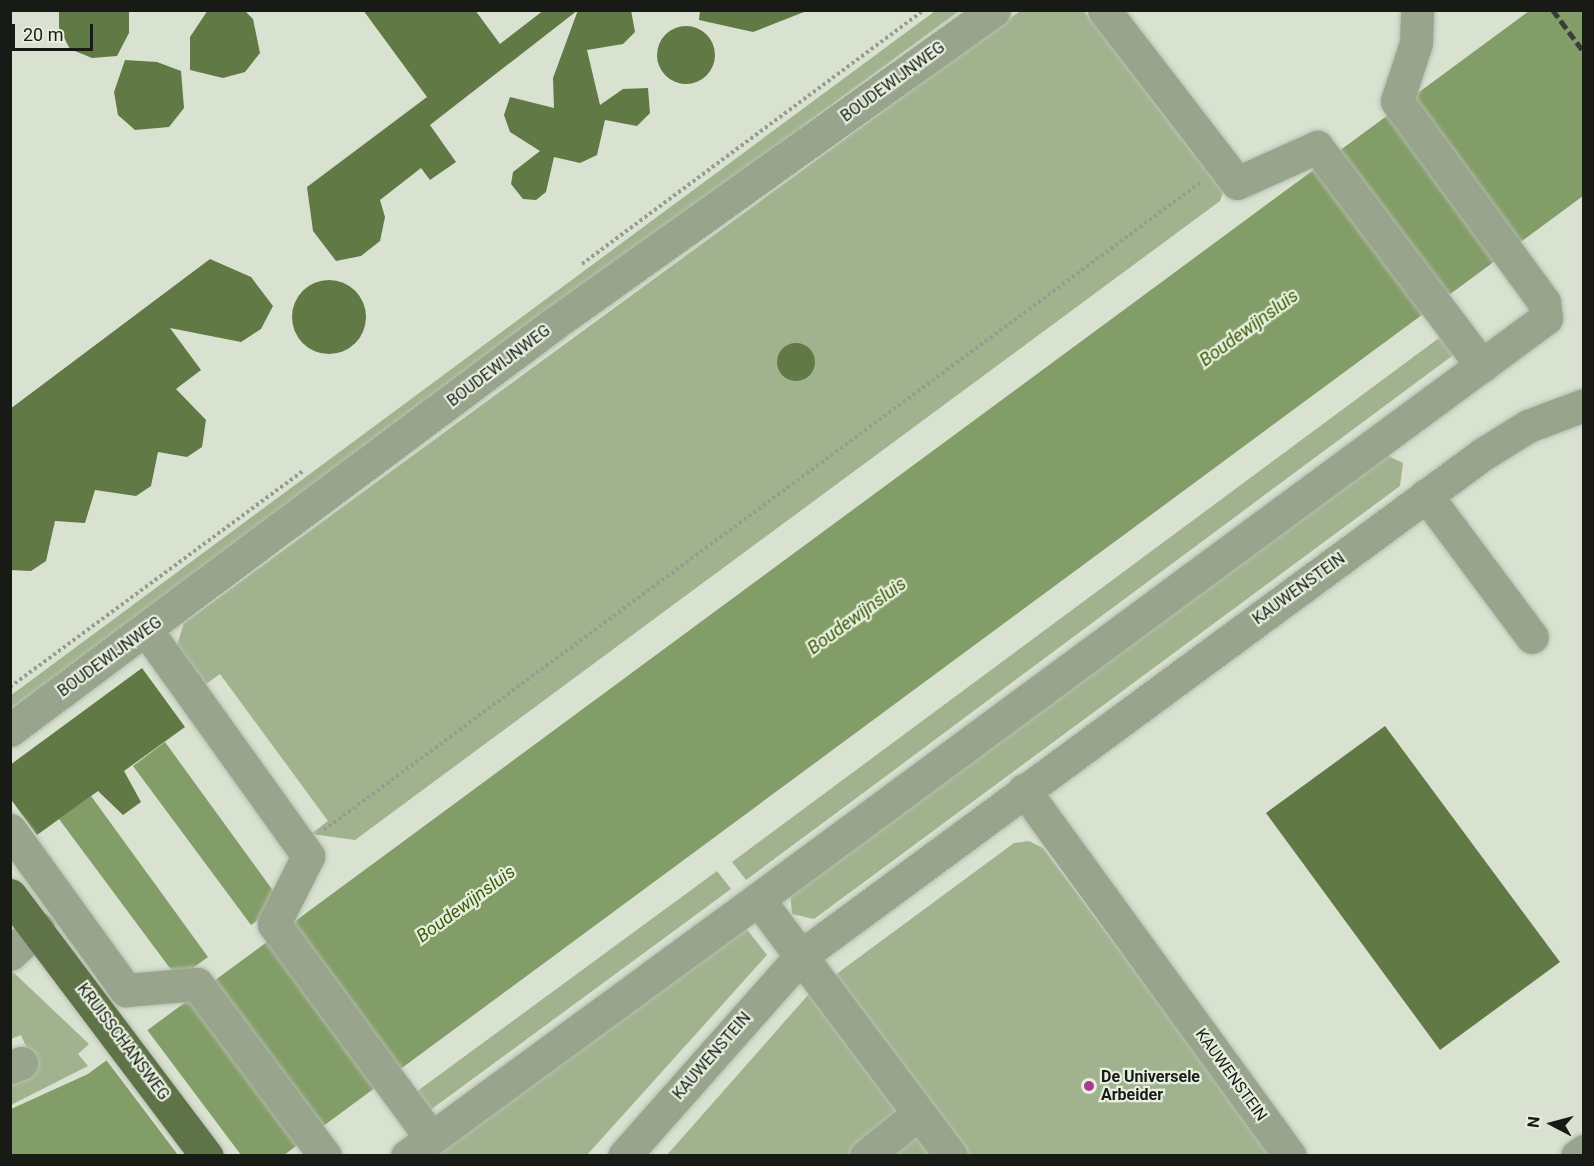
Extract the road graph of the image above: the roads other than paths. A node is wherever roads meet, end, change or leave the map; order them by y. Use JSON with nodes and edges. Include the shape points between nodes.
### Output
{"nodes":[{"id":1,"x":994,"y":10,"type":"edge"},
{"id":2,"x":1104,"y":10,"type":"edge"},
{"id":3,"x":1417,"y":10,"type":"edge"},
{"id":4,"x":1482,"y":366,"type":"junction"},
{"id":5,"x":1584,"y":405,"type":"edge"},
{"id":6,"x":1426,"y":495,"type":"junction"},
{"id":7,"x":147,"y":631,"type":"junction"},
{"id":8,"x":1532,"y":638,"type":"dead end"},
{"id":9,"x":10,"y":730,"type":"edge"},
{"id":10,"x":1024,"y":790,"type":"junction"},
{"id":11,"x":10,"y":830,"type":"edge"},
{"id":12,"x":758,"y":899,"type":"junction"},
{"id":13,"x":22,"y":918,"type":"edge"},
{"id":14,"x":10,"y":954,"type":"edge"},
{"id":15,"x":801,"y":956,"type":"junction"},
{"id":16,"x":919,"y":1113,"type":"junction"},
{"id":17,"x":419,"y":1147,"type":"edge"},
{"id":18,"x":321,"y":1150,"type":"edge"},
{"id":19,"x":1584,"y":1151,"type":"edge"},
{"id":20,"x":207,"y":1155,"type":"edge"},
{"id":21,"x":624,"y":1155,"type":"edge"},
{"id":22,"x":866,"y":1155,"type":"edge"},
{"id":23,"x":951,"y":1155,"type":"edge"},
{"id":24,"x":1290,"y":1155,"type":"edge"},
{"id":25,"x":1577,"y":1155,"type":"edge"}],
"edges":[{"from":1,"to":7,"type":"street","name":"BOUDEWIJNWEG","via":[[555,323]]},
{"from":2,"to":4,"type":"street","via":[[1236,183],[1317,147]]},
{"from":3,"to":4,"type":"street","via":[[1416,43],[1397,101],[1544,302],[1546,318]]},
{"from":4,"to":12,"type":"street"},
{"from":5,"to":6,"type":"street","name":"KAUWENSTEIN","via":[[1508,436]]},
{"from":6,"to":8,"type":"street"},
{"from":6,"to":10,"type":"street","name":"KAUWENSTEIN"},
{"from":7,"to":9,"type":"street","name":"BOUDEWIJNWEG"},
{"from":7,"to":17,"type":"street","via":[[308,855],[274,924],[389,1085]]},
{"from":10,"to":15,"type":"street","name":"KAUWENSTEIN"},
{"from":10,"to":24,"type":"street","name":"KAUWENSTEIN"},
{"from":11,"to":18,"type":"street","via":[[126,990],[197,984]]},
{"from":12,"to":15,"type":"street"},
{"from":12,"to":17,"type":"street"},
{"from":13,"to":14,"type":"street","name":"KRUISSCHANSWEG"},
{"from":13,"to":20,"type":"main road","name":"KRUISSCHANSWEG","via":[[115,1032]]},
{"from":15,"to":16,"type":"street"},
{"from":15,"to":21,"type":"street","name":"KAUWENSTEIN"},
{"from":16,"to":22,"type":"street"},
{"from":16,"to":23,"type":"street"},
{"from":19,"to":25,"type":"street"}]}
